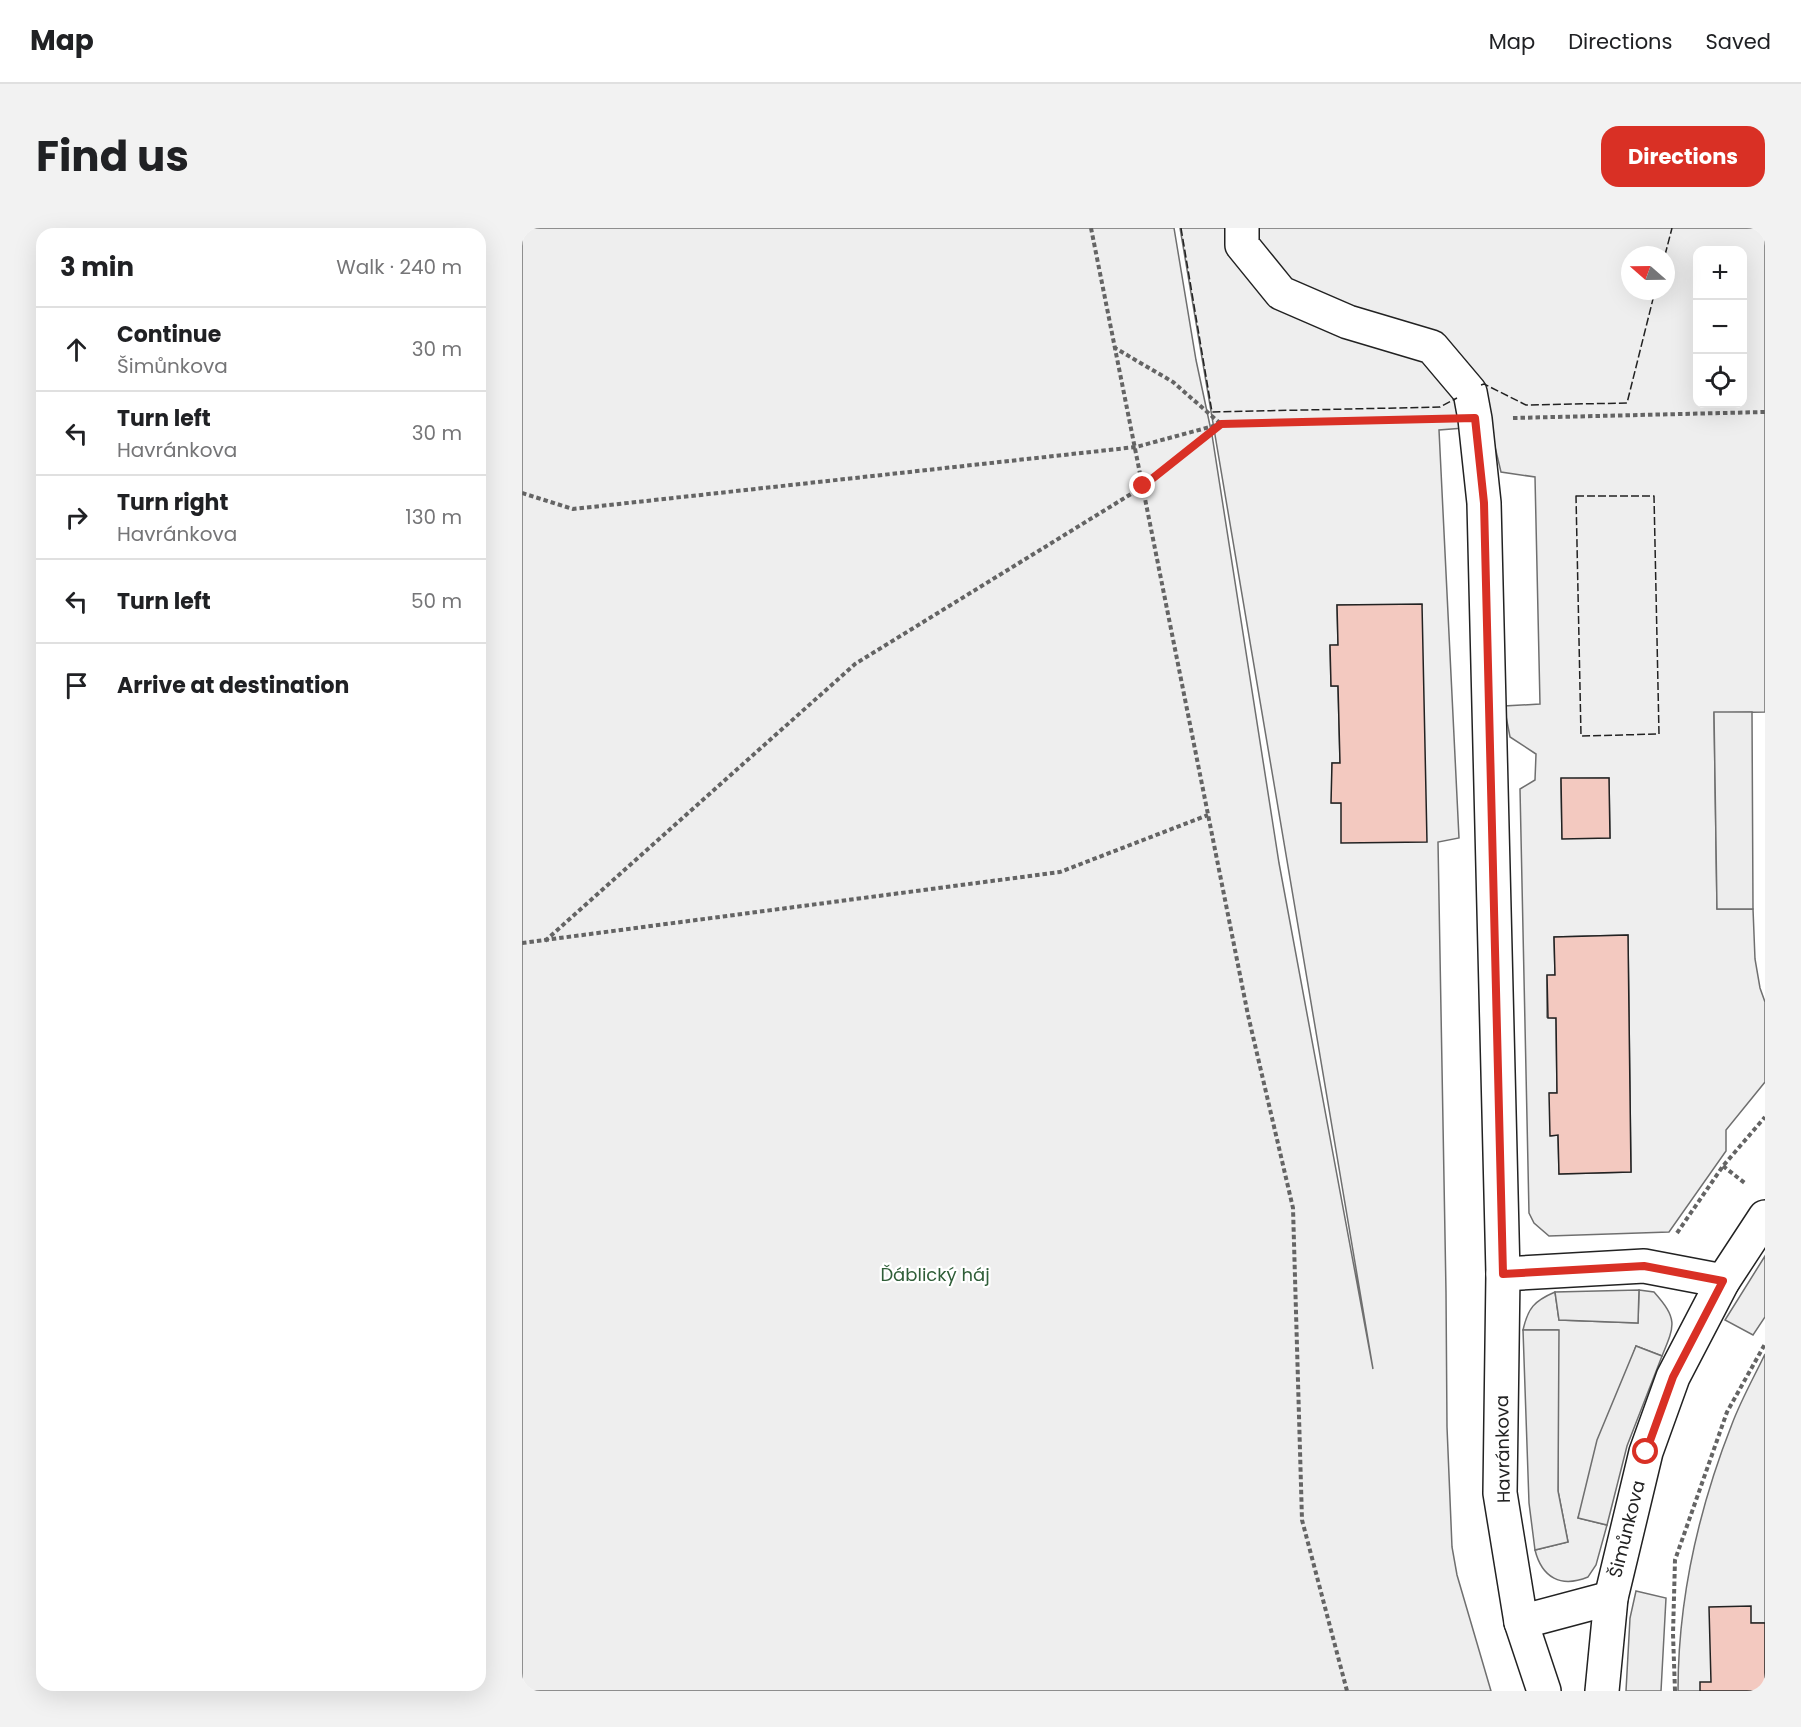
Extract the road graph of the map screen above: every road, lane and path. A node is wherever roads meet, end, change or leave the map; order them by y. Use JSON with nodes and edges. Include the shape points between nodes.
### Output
{"nodes":[{"id":1,"x":1091,"y":228,"type":"edge"},
{"id":2,"x":1242,"y":228,"type":"edge"},
{"id":3,"x":1115,"y":348,"type":"junction"},
{"id":4,"x":1472,"y":405,"type":"junction"},
{"id":5,"x":1765,"y":412,"type":"edge"},
{"id":6,"x":1221,"y":424,"type":"junction"},
{"id":7,"x":1136,"y":447,"type":"junction"},
{"id":8,"x":1143,"y":486,"type":"junction"},
{"id":9,"x":522,"y":493,"type":"edge"},
{"id":10,"x":1208,"y":815,"type":"junction"},
{"id":11,"x":545,"y":941,"type":"junction"},
{"id":12,"x":522,"y":943,"type":"edge"},
{"id":13,"x":1765,"y":1117,"type":"edge"},
{"id":14,"x":1723,"y":1166,"type":"junction"},
{"id":15,"x":1759,"y":1203,"type":"edge"},
{"id":16,"x":1675,"y":1236,"type":"dead end"},
{"id":17,"x":1503,"y":1274,"type":"junction"},
{"id":18,"x":1723,"y":1281,"type":"junction"},
{"id":19,"x":1765,"y":1344,"type":"edge"},
{"id":20,"x":1611,"y":1598,"type":"junction"},
{"id":21,"x":1521,"y":1622,"type":"junction"},
{"id":22,"x":1347,"y":1691,"type":"edge"},
{"id":23,"x":1544,"y":1691,"type":"edge"},
{"id":24,"x":1602,"y":1691,"type":"edge"},
{"id":25,"x":1675,"y":1691,"type":"edge"}],
"edges":[{"from":1,"to":3,"type":"path"},
{"from":2,"to":4,"type":"street","via":[[1242,245],[1281,293],[1348,322],[1432,347]]},
{"from":3,"to":6,"type":"path","via":[[1173,382]]},
{"from":3,"to":7,"type":"path"},
{"from":4,"to":5,"type":"path"},
{"from":4,"to":6,"type":"path"},
{"from":4,"to":17,"type":"street","name":"Havránkova","via":[[1484,503]]},
{"from":6,"to":7,"type":"path"},
{"from":6,"to":8,"type":"path"},
{"from":7,"to":8,"type":"path"},
{"from":7,"to":9,"type":"path","via":[[573,509]]},
{"from":8,"to":10,"type":"path"},
{"from":8,"to":11,"type":"path","via":[[855,664]]},
{"from":10,"to":11,"type":"path","via":[[1060,872]]},
{"from":10,"to":22,"type":"path","via":[[1248,1015],[1293,1208],[1302,1520]]},
{"from":11,"to":12,"type":"path"},
{"from":13,"to":14,"type":"path"},
{"from":14,"to":15,"type":"path"},
{"from":14,"to":16,"type":"path"},
{"from":15,"to":18,"type":"street","name":"Šimůnkova"},
{"from":17,"to":18,"type":"street","via":[[1644,1266]]},
{"from":17,"to":21,"type":"street","name":"Havránkova","via":[[1500,1493]]},
{"from":18,"to":20,"type":"street","name":"Šimůnkova","via":[[1673,1377],[1650,1441]]},
{"from":19,"to":25,"type":"path","via":[[1727,1412],[1676,1560]]},
{"from":20,"to":21,"type":"street"},
{"from":20,"to":24,"type":"street","name":"Šimůnkova"},
{"from":21,"to":23,"type":"street","name":"Havránkova"}]}
